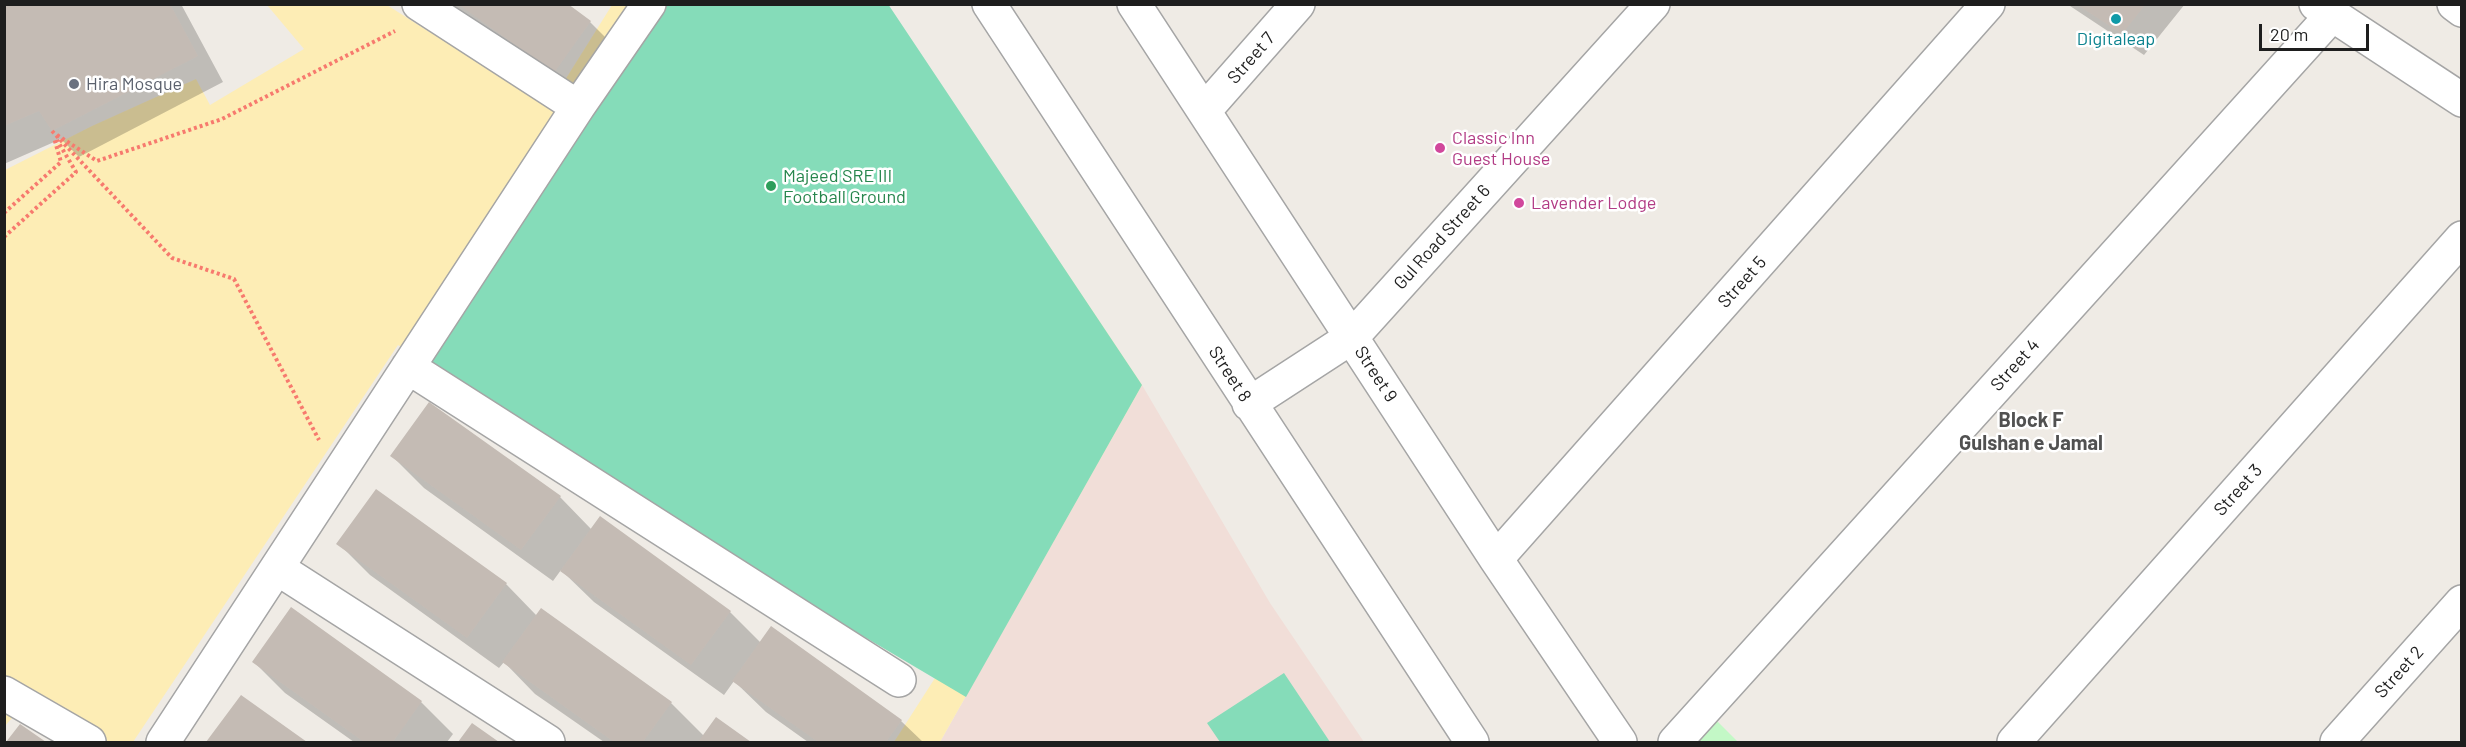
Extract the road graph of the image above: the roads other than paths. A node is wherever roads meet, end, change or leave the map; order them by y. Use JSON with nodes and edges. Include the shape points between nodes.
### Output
{"nodes":[{"id":1,"x":649,"y":4,"type":"edge"},
{"id":2,"x":989,"y":4,"type":"edge"},
{"id":3,"x":1134,"y":4,"type":"edge"},
{"id":4,"x":1298,"y":4,"type":"edge"},
{"id":5,"x":1653,"y":4,"type":"edge"},
{"id":6,"x":1988,"y":4,"type":"edge"},
{"id":7,"x":2454,"y":4,"type":"edge"},
{"id":8,"x":425,"y":9,"type":"edge"},
{"id":9,"x":2324,"y":10,"type":"edge"},
{"id":10,"x":2462,"y":10,"type":"edge"},
{"id":11,"x":2462,"y":100,"type":"edge"},
{"id":12,"x":578,"y":107,"type":"junction"},
{"id":13,"x":1204,"y":111,"type":"junction"},
{"id":14,"x":2462,"y":238,"type":"edge"},
{"id":15,"x":1352,"y":337,"type":"junction"},
{"id":16,"x":408,"y":367,"type":"junction"},
{"id":17,"x":1250,"y":404,"type":"junction"},
{"id":18,"x":1496,"y":559,"type":"junction"},
{"id":19,"x":277,"y":568,"type":"junction"},
{"id":20,"x":2462,"y":602,"type":"edge"},
{"id":21,"x":899,"y":680,"type":"dead end"},
{"id":22,"x":4,"y":693,"type":"edge"},
{"id":23,"x":89,"y":742,"type":"edge"},
{"id":24,"x":164,"y":742,"type":"edge"},
{"id":25,"x":548,"y":742,"type":"edge"},
{"id":26,"x":1472,"y":742,"type":"edge"},
{"id":27,"x":1620,"y":742,"type":"edge"},
{"id":28,"x":1675,"y":742,"type":"edge"},
{"id":29,"x":2014,"y":742,"type":"edge"},
{"id":30,"x":2337,"y":742,"type":"edge"}],
"edges":[{"from":1,"to":12,"type":"street"},
{"from":2,"to":17,"type":"street","name":"Street 8"},
{"from":3,"to":13,"type":"street","name":"Street 9"},
{"from":4,"to":13,"type":"street","name":"Street 7"},
{"from":5,"to":15,"type":"street","name":"Gul Road Street 6"},
{"from":6,"to":18,"type":"street","name":"Street 5"},
{"from":7,"to":10,"type":"street"},
{"from":8,"to":12,"type":"street"},
{"from":9,"to":11,"type":"street"},
{"from":9,"to":28,"type":"street","name":"Street 4"},
{"from":12,"to":16,"type":"street"},
{"from":13,"to":15,"type":"street","name":"Street 9"},
{"from":14,"to":29,"type":"street","name":"Street 3"},
{"from":15,"to":17,"type":"street","name":"Gul Road Street 6"},
{"from":15,"to":18,"type":"street","name":"Street 9"},
{"from":16,"to":19,"type":"street"},
{"from":16,"to":21,"type":"street"},
{"from":17,"to":26,"type":"street","name":"Street 8"},
{"from":18,"to":27,"type":"street","name":"Street 9"},
{"from":19,"to":24,"type":"street"},
{"from":19,"to":25,"type":"street"},
{"from":20,"to":30,"type":"street","name":"Street 2"},
{"from":22,"to":23,"type":"street"}]}
